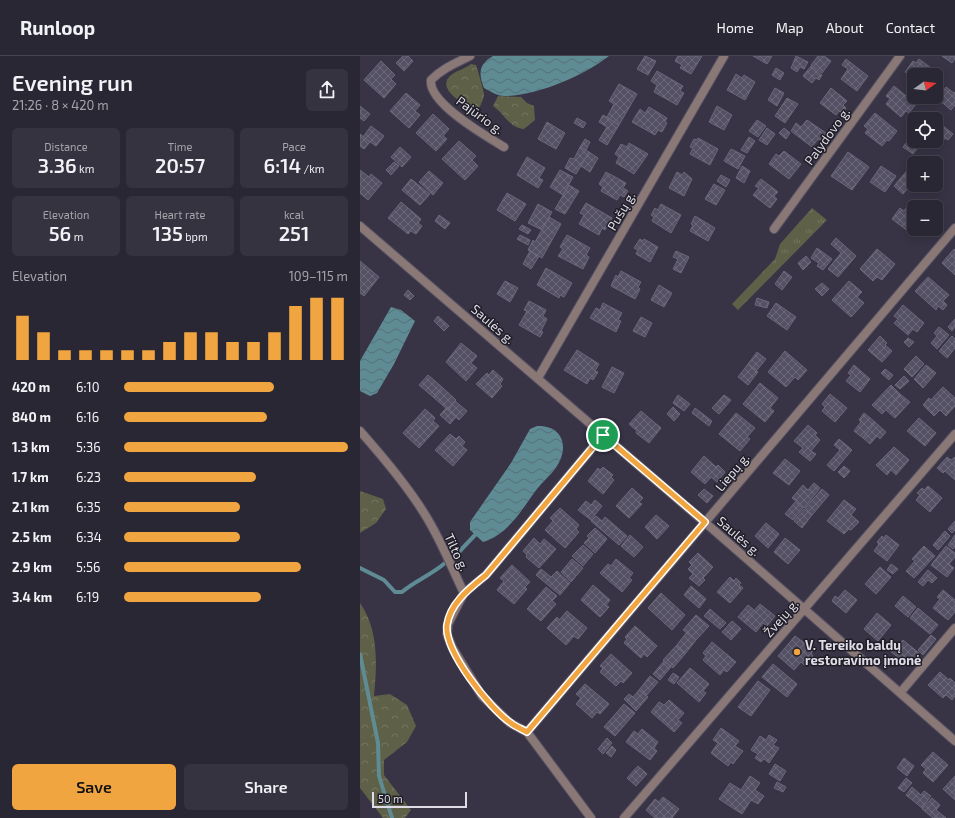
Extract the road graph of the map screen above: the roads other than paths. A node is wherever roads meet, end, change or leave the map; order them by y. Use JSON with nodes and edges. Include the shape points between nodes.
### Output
{"nodes":[{"id":1,"x":470,"y":56,"type":"edge"},
{"id":2,"x":724,"y":56,"type":"edge"},
{"id":3,"x":900,"y":56,"type":"edge"},
{"id":4,"x":504,"y":147,"type":"dead end"},
{"id":5,"x":360,"y":226,"type":"edge"},
{"id":6,"x":955,"y":228,"type":"edge"},
{"id":7,"x":774,"y":229,"type":"dead end"},
{"id":8,"x":538,"y":378,"type":"junction"},
{"id":9,"x":360,"y":431,"type":"edge"},
{"id":10,"x":955,"y":434,"type":"edge"},
{"id":11,"x":603,"y":435,"type":"junction"},
{"id":12,"x":705,"y":522,"type":"junction"},
{"id":13,"x":464,"y":593,"type":"junction"},
{"id":14,"x":805,"y":610,"type":"junction"},
{"id":15,"x":955,"y":628,"type":"edge"},
{"id":16,"x":900,"y":693,"type":"junction"},
{"id":17,"x":527,"y":732,"type":"junction"},
{"id":18,"x":955,"y":741,"type":"edge"},
{"id":19,"x":590,"y":818,"type":"edge"},
{"id":20,"x":624,"y":818,"type":"edge"}],
"edges":[{"from":1,"to":4,"type":"street","name":"Pajūrio g.","via":[[436,74],[431,80],[432,89],[462,120]]},
{"from":2,"to":8,"type":"street","name":"Pušų g."},
{"from":3,"to":7,"type":"street","name":"Palydovo g."},
{"from":5,"to":8,"type":"street","name":"Saulės g."},
{"from":6,"to":12,"type":"street","name":"Liepų g."},
{"from":8,"to":11,"type":"street","name":"Saulės g."},
{"from":9,"to":13,"type":"street","name":"Tilto g.","via":[[397,475],[424,513],[441,542]]},
{"from":10,"to":14,"type":"street","name":"Žvejų g."},
{"from":11,"to":12,"type":"street","name":"Saulės g."},
{"from":11,"to":13,"type":"street","via":[[486,575]]},
{"from":12,"to":14,"type":"street","name":"Saulės g."},
{"from":12,"to":17,"type":"street","name":"Liepų g."},
{"from":13,"to":17,"type":"street","via":[[448,624],[447,634],[452,647],[482,696],[510,723]]},
{"from":14,"to":16,"type":"street","name":"Saulės g."},
{"from":14,"to":20,"type":"street","name":"Žvejų g."},
{"from":15,"to":16,"type":"street"},
{"from":16,"to":18,"type":"street","name":"Saulės g."},
{"from":17,"to":19,"type":"street"}]}
